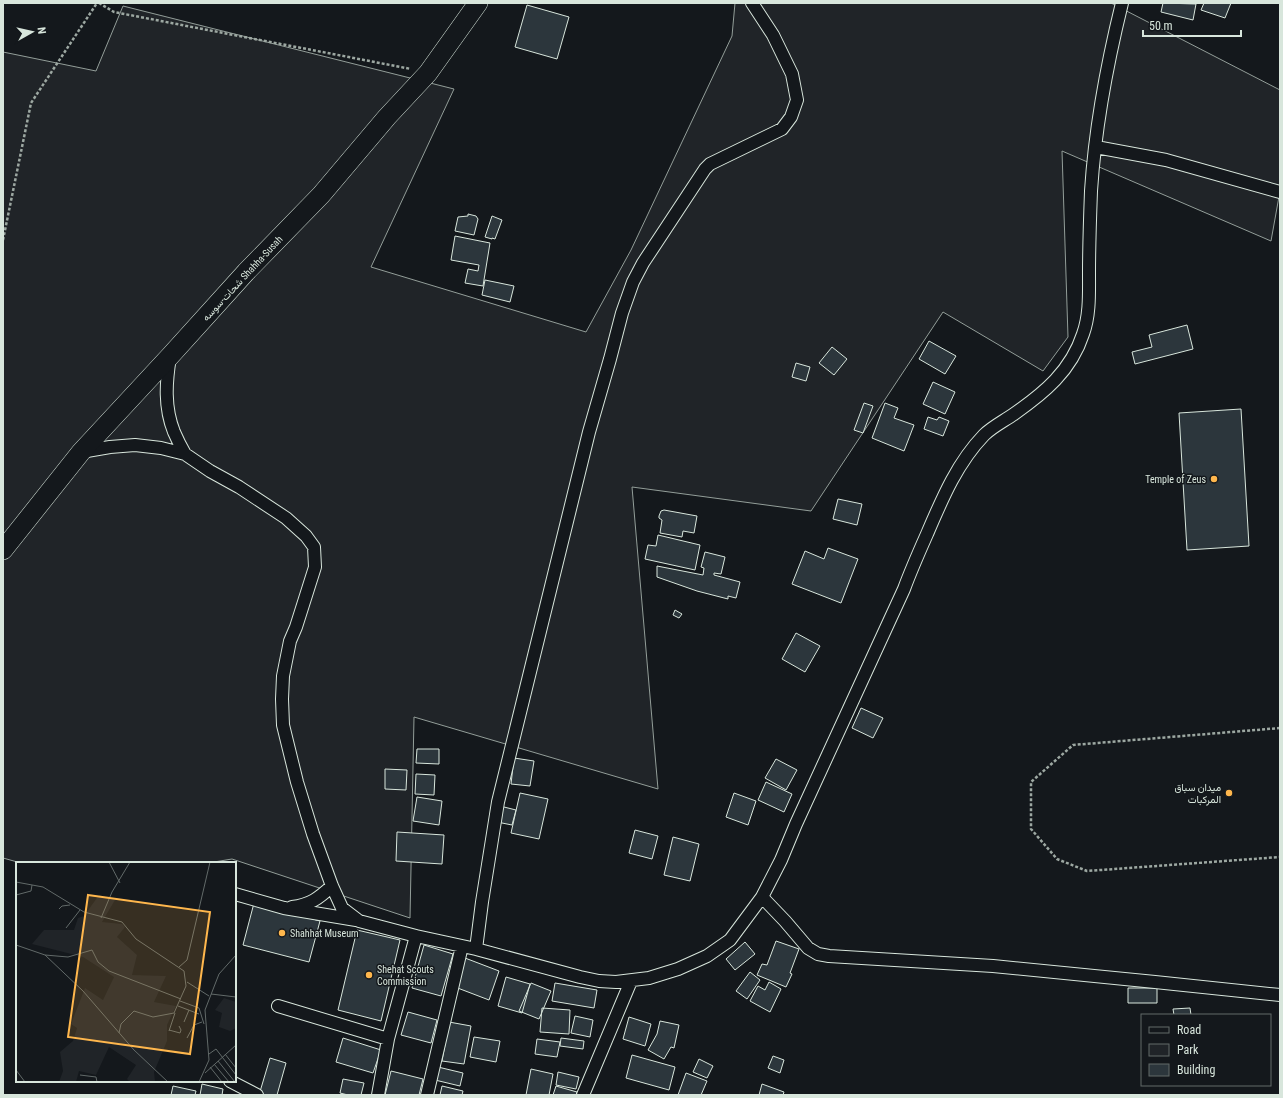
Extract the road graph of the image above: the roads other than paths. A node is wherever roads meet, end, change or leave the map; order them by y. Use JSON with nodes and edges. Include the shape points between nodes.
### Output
{"nodes":[{"id":1,"x":478,"y":3,"type":"edge"},
{"id":2,"x":752,"y":3,"type":"edge"},
{"id":3,"x":1122,"y":3,"type":"edge"},
{"id":4,"x":1096,"y":147,"type":"junction"},
{"id":5,"x":1280,"y":192,"type":"edge"},
{"id":6,"x":171,"y":355,"type":"junction"},
{"id":7,"x":80,"y":452,"type":"junction"},
{"id":8,"x":185,"y":454,"type":"junction"},
{"id":9,"x":3,"y":550,"type":"edge"},
{"id":10,"x":332,"y":886,"type":"junction"},
{"id":11,"x":236,"y":894,"type":"edge"},
{"id":12,"x":762,"y":897,"type":"junction"},
{"id":13,"x":284,"y":908,"type":"junction"},
{"id":14,"x":359,"y":921,"type":"junction"},
{"id":15,"x":416,"y":936,"type":"junction"},
{"id":16,"x":462,"y":946,"type":"junction"},
{"id":17,"x":476,"y":949,"type":"junction"},
{"id":18,"x":631,"y":981,"type":"junction"},
{"id":19,"x":1280,"y":995,"type":"edge"},
{"id":20,"x":278,"y":1006,"type":"dead end"},
{"id":21,"x":388,"y":1039,"type":"junction"},
{"id":22,"x":232,"y":1082,"type":"edge"},
{"id":23,"x":257,"y":1095,"type":"edge"},
{"id":24,"x":378,"y":1095,"type":"edge"},
{"id":25,"x":427,"y":1095,"type":"edge"},
{"id":26,"x":583,"y":1095,"type":"edge"}],
"edges":[{"from":1,"to":6,"type":"main road","name":"شحات-سوسه Shahha-Susah","via":[[428,73],[321,195],[246,272]]},
{"from":2,"to":17,"type":"street","via":[[773,35],[792,74],[797,100],[791,117],[782,129],[710,164],[705,169],[633,282],[622,313],[590,432],[498,802]]},
{"from":3,"to":4,"type":"street","via":[[1109,60]]},
{"from":4,"to":5,"type":"street","via":[[1166,160]]},
{"from":4,"to":12,"type":"street","via":[[1090,227],[1089,313],[1084,334],[1072,360],[1051,385],[985,434],[954,475]]},
{"from":6,"to":7,"type":"main road","name":"شحات-سوسه Shahha-Susah"},
{"from":6,"to":8,"type":"street","via":[[167,380],[167,406],[174,431]]},
{"from":7,"to":8,"type":"street","via":[[135,445]]},
{"from":7,"to":9,"type":"main road","name":"شحات-سوسه Shahha-Susah"},
{"from":8,"to":10,"type":"street","via":[[286,518],[314,547],[315,567],[290,641],[283,676],[283,725],[297,782]]},
{"from":10,"to":13,"type":"street","via":[[319,898],[304,906]]},
{"from":10,"to":14,"type":"street","via":[[342,908]]},
{"from":11,"to":13,"type":"street"},
{"from":12,"to":18,"type":"street","via":[[730,940],[707,956],[678,969]]},
{"from":12,"to":19,"type":"street","via":[[808,948],[818,954],[993,966]]},
{"from":13,"to":14,"type":"street"},
{"from":14,"to":15,"type":"street"},
{"from":15,"to":16,"type":"street"},
{"from":15,"to":21,"type":"street"},
{"from":16,"to":17,"type":"street"},
{"from":16,"to":25,"type":"street"},
{"from":17,"to":18,"type":"street","via":[[592,980]]},
{"from":18,"to":26,"type":"street"},
{"from":20,"to":21,"type":"street"},
{"from":21,"to":24,"type":"street"},
{"from":22,"to":23,"type":"street"}]}
